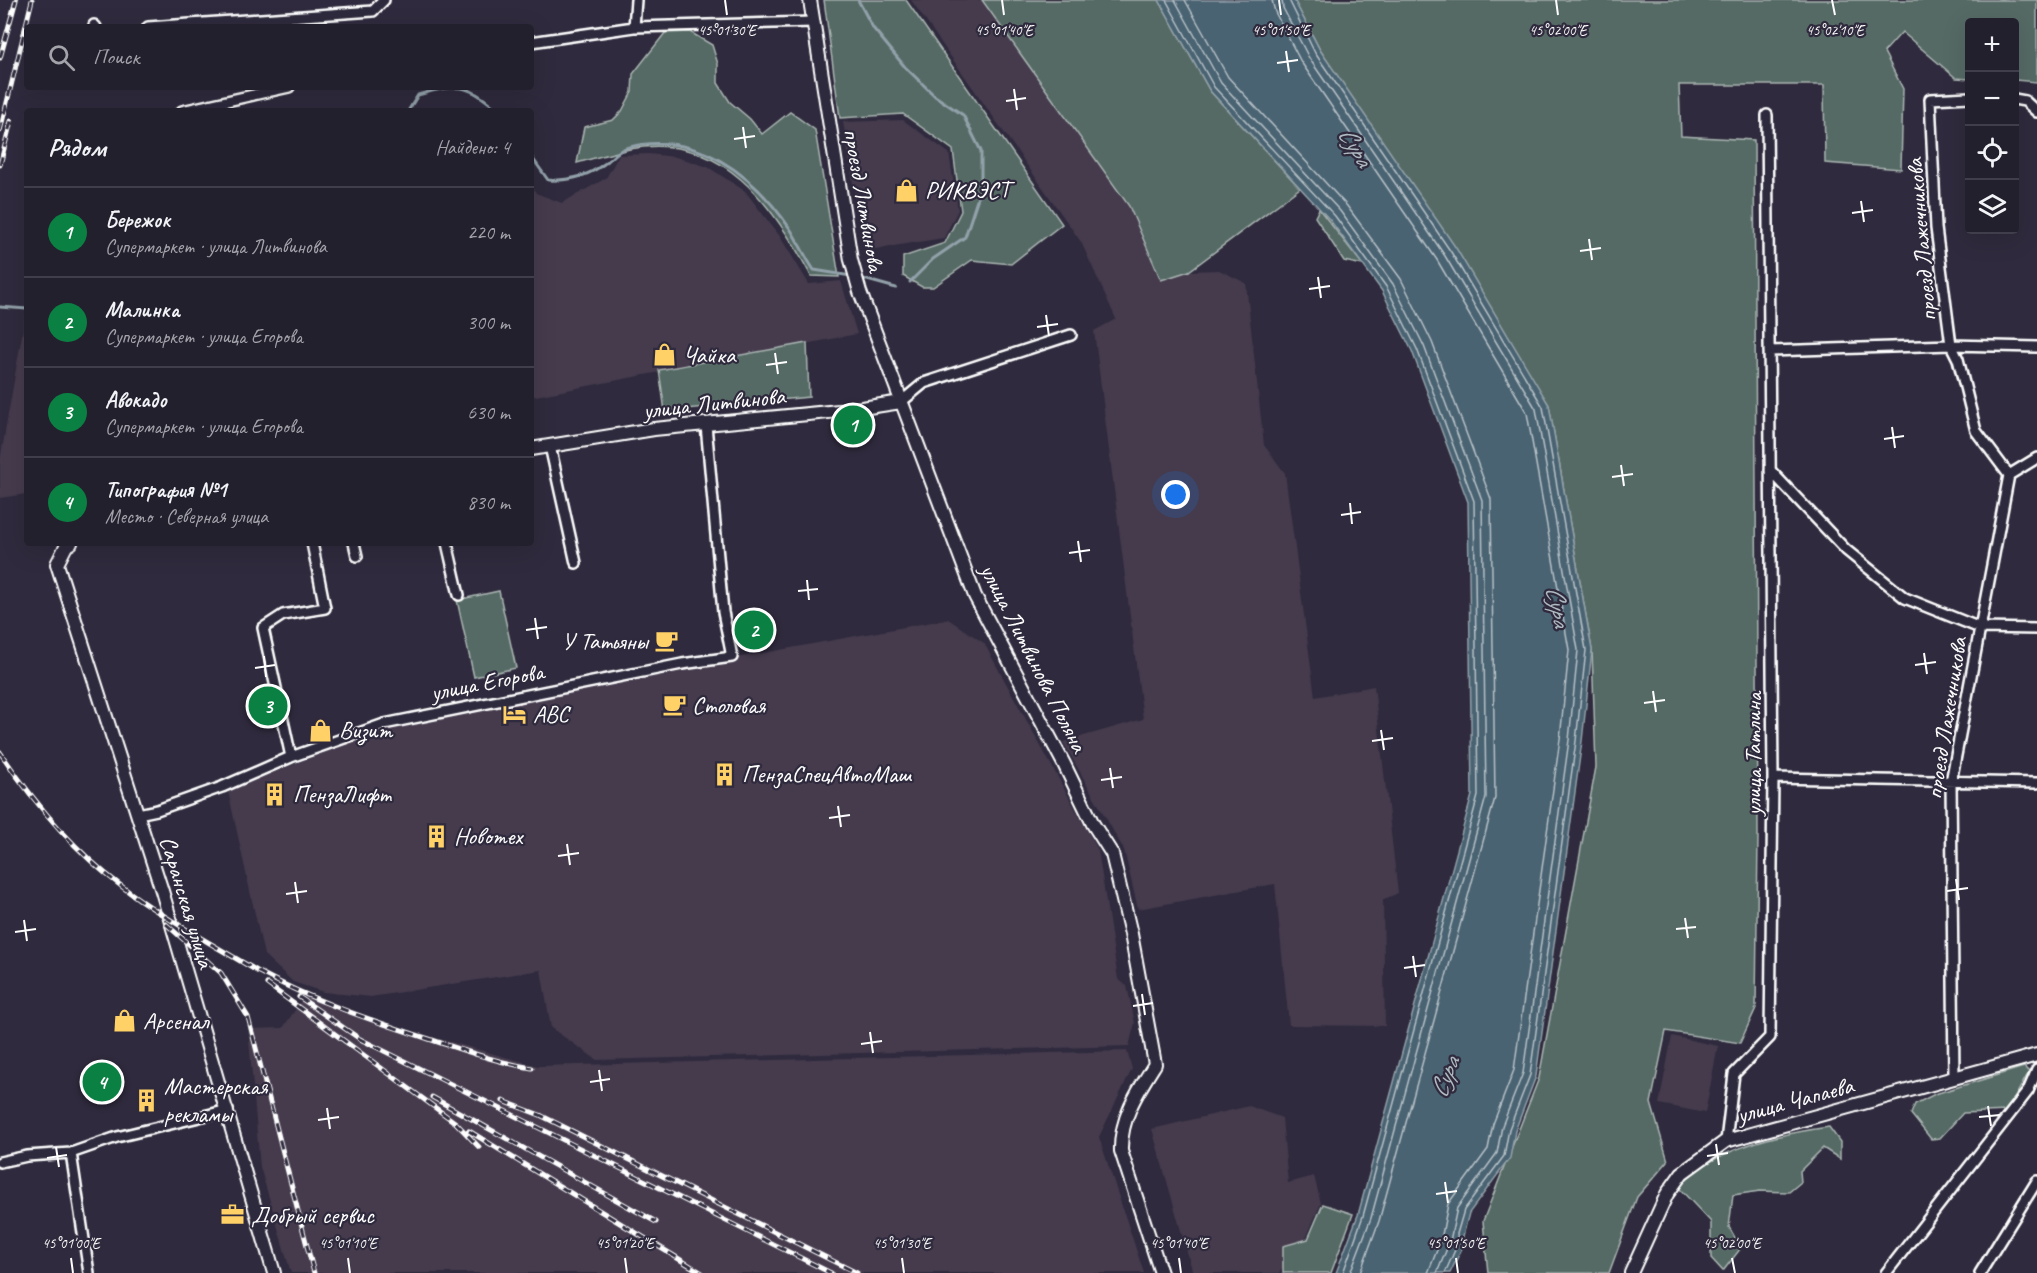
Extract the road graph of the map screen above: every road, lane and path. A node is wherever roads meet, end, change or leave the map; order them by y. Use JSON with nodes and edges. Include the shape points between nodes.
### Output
{"nodes":[{"id":1,"x":384,"y":0,"type":"edge"},
{"id":2,"x":636,"y":0,"type":"edge"},
{"id":3,"x":810,"y":0,"type":"edge"},
{"id":4,"x":813,"y":22,"type":"junction"},
{"id":5,"x":190,"y":24,"type":"edge"},
{"id":6,"x":634,"y":27,"type":"junction"},
{"id":7,"x":534,"y":42,"type":"edge"},
{"id":8,"x":276,"y":90,"type":"edge"},
{"id":9,"x":1965,"y":97,"type":"edge"},
{"id":10,"x":2019,"y":100,"type":"edge"},
{"id":11,"x":196,"y":108,"type":"edge"},
{"id":12,"x":2037,"y":112,"type":"edge"},
{"id":13,"x":1767,"y":116,"type":"dead end"},
{"id":14,"x":1071,"y":335,"type":"dead end"},
{"id":15,"x":1951,"y":345,"type":"junction"},
{"id":16,"x":2037,"y":347,"type":"edge"},
{"id":17,"x":1769,"y":351,"type":"junction"},
{"id":18,"x":901,"y":402,"type":"junction"},
{"id":19,"x":706,"y":424,"type":"junction"},
{"id":20,"x":550,"y":446,"type":"junction"},
{"id":21,"x":534,"y":449,"type":"edge"},
{"id":22,"x":2037,"y":458,"type":"edge"},
{"id":23,"x":1770,"y":470,"type":"junction"},
{"id":24,"x":2009,"y":475,"type":"junction"},
{"id":25,"x":67,"y":546,"type":"edge"},
{"id":26,"x":313,"y":546,"type":"edge"},
{"id":27,"x":355,"y":546,"type":"edge"},
{"id":28,"x":448,"y":546,"type":"edge"},
{"id":29,"x":357,"y":556,"type":"dead end"},
{"id":30,"x":576,"y":563,"type":"dead end"},
{"id":31,"x":459,"y":595,"type":"dead end"},
{"id":32,"x":1980,"y":628,"type":"junction"},
{"id":33,"x":2037,"y":629,"type":"edge"},
{"id":34,"x":291,"y":758,"type":"junction"},
{"id":35,"x":1773,"y":778,"type":"junction"},
{"id":36,"x":1951,"y":782,"type":"junction"},
{"id":37,"x":2037,"y":783,"type":"edge"},
{"id":38,"x":138,"y":814,"type":"junction"},
{"id":39,"x":2037,"y":1055,"type":"edge"},
{"id":40,"x":2037,"y":1070,"type":"edge"},
{"id":41,"x":1954,"y":1078,"type":"junction"},
{"id":42,"x":228,"y":1110,"type":"junction"},
{"id":43,"x":1726,"y":1141,"type":"junction"},
{"id":44,"x":71,"y":1154,"type":"junction"},
{"id":45,"x":0,"y":1161,"type":"edge"},
{"id":46,"x":2037,"y":1181,"type":"edge"},
{"id":47,"x":89,"y":1273,"type":"edge"},
{"id":48,"x":274,"y":1273,"type":"edge"},
{"id":49,"x":1161,"y":1273,"type":"edge"},
{"id":50,"x":1631,"y":1273,"type":"edge"},
{"id":51,"x":1886,"y":1273,"type":"edge"},
{"id":52,"x":1980,"y":1273,"type":"edge"}],
"edges":[{"from":1,"to":5,"type":"street","via":[[373,11]]},
{"from":2,"to":6,"type":"street"},
{"from":3,"to":4,"type":"main road","name":"проезд Литвинова"},
{"from":4,"to":6,"type":"street"},
{"from":4,"to":18,"type":"main road","name":"проезд Литвинова","via":[[851,260]]},
{"from":6,"to":7,"type":"street"},
{"from":8,"to":11,"type":"street"},
{"from":9,"to":15,"type":"street","name":"проезд Лажечникова","via":[[1930,99],[1936,228]]},
{"from":10,"to":12,"type":"street"},
{"from":13,"to":17,"type":"street","name":"улица Татлина"},
{"from":14,"to":18,"type":"street","via":[[924,383]]},
{"from":15,"to":16,"type":"street"},
{"from":15,"to":17,"type":"street"},
{"from":15,"to":24,"type":"street","name":"проезд Лажечникова","via":[[1976,431]]},
{"from":17,"to":23,"type":"street","name":"улица Татлина"},
{"from":18,"to":19,"type":"main road","name":"улица Литвинова"},
{"from":18,"to":49,"type":"main road","name":"улица Литвинова Поляна","via":[[975,596],[1112,854],[1155,1064],[1125,1119],[1121,1151]]},
{"from":19,"to":20,"type":"main road","name":"улица Литвинова"},
{"from":19,"to":34,"type":"street","name":"улица Егорова","via":[[723,612],[732,657],[395,721]]},
{"from":20,"to":21,"type":"main road","name":"улица Литвинова"},
{"from":20,"to":30,"type":"street"},
{"from":22,"to":24,"type":"street"},
{"from":23,"to":32,"type":"street","via":[[1846,550],[1905,598]]},
{"from":23,"to":35,"type":"street","name":"улица Татлина"},
{"from":24,"to":32,"type":"street","name":"проезд Лажечникова"},
{"from":25,"to":38,"type":"main road","name":"Саранская улица","via":[[57,564]]},
{"from":26,"to":34,"type":"street","via":[[325,608],[284,615],[263,628]]},
{"from":27,"to":29,"type":"street"},
{"from":28,"to":31,"type":"street"},
{"from":32,"to":33,"type":"street"},
{"from":32,"to":36,"type":"street","name":"проезд Лажечникова"},
{"from":34,"to":38,"type":"street","name":"улица Егорова","via":[[222,787]]},
{"from":35,"to":36,"type":"street"},
{"from":35,"to":43,"type":"street","name":"улица Татлина","via":[[1770,1037],[1734,1074]]},
{"from":36,"to":37,"type":"street"},
{"from":36,"to":41,"type":"street","name":"проезд Лажечникова"},
{"from":38,"to":42,"type":"main road","name":"Саранская улица"},
{"from":39,"to":41,"type":"main road","name":"улица Чапаева"},
{"from":40,"to":51,"type":"street","via":[[2028,1091]]},
{"from":41,"to":43,"type":"main road","name":"улица Чапаева"},
{"from":42,"to":44,"type":"street","via":[[117,1137]]},
{"from":42,"to":48,"type":"main road","name":"Саранская улица"},
{"from":43,"to":50,"type":"main road","name":"улица Чапаева","via":[[1682,1173],[1666,1194]]},
{"from":44,"to":45,"type":"street","via":[[27,1155]]},
{"from":44,"to":47,"type":"street"},
{"from":46,"to":52,"type":"street"}]}
